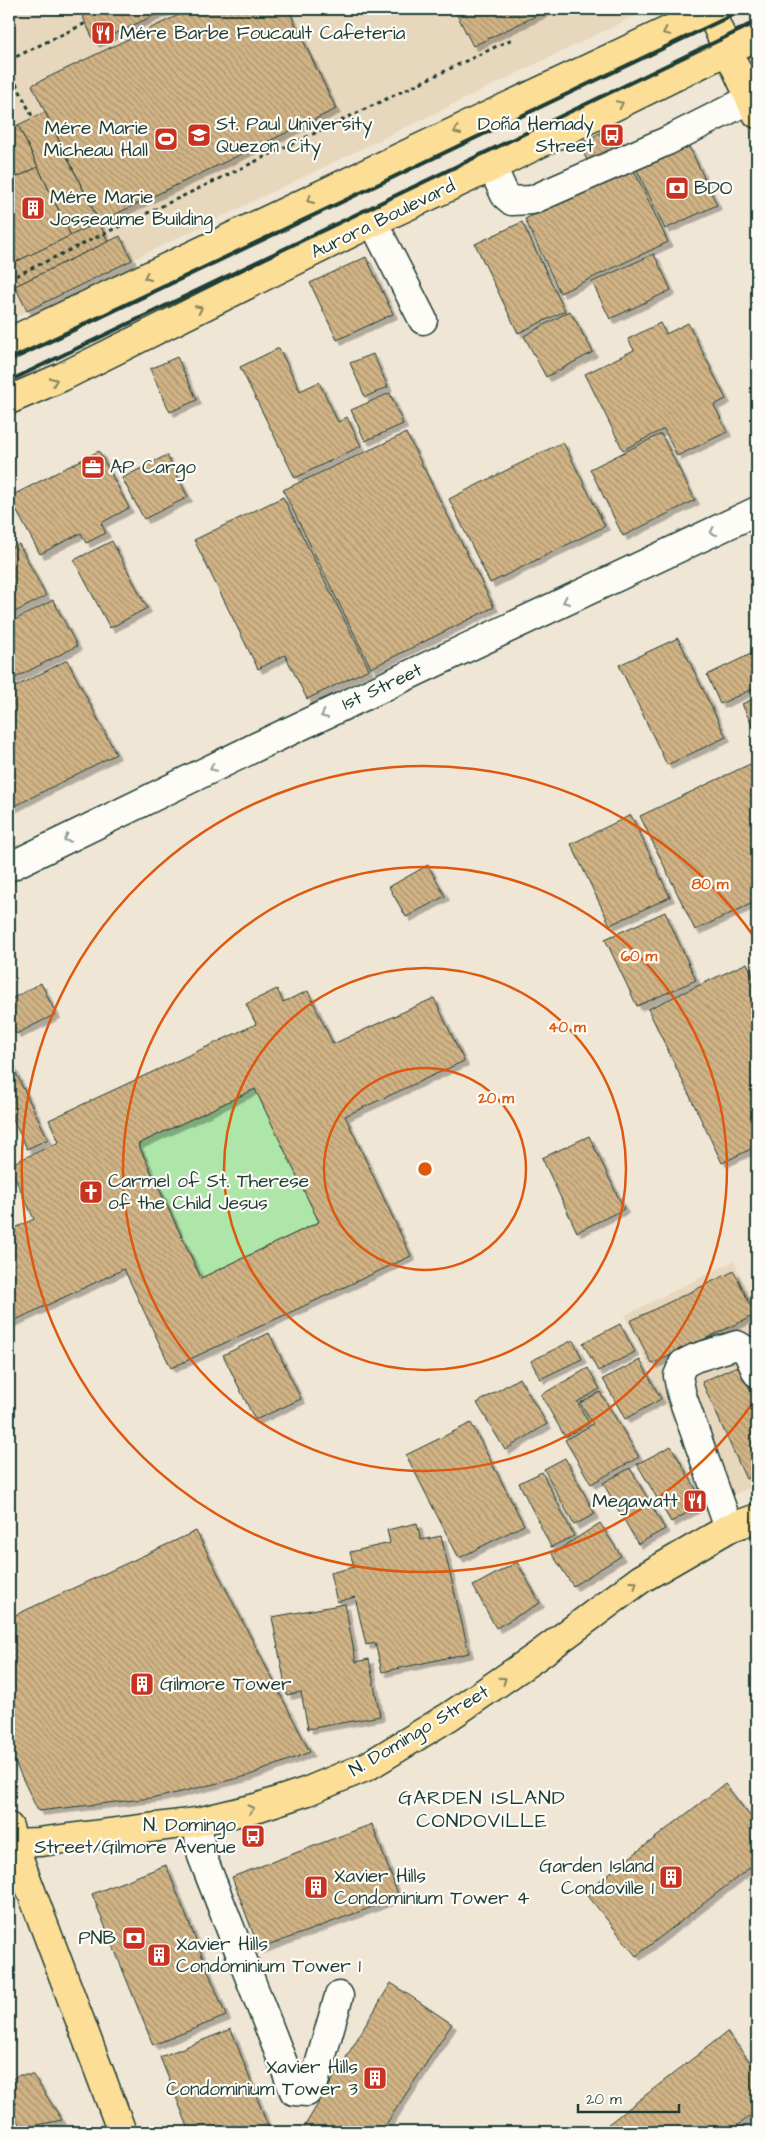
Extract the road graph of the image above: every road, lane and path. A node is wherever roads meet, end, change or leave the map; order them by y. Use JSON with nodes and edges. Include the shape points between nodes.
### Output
{"nodes":[{"id":1,"x":711,"y":9,"type":"edge"},
{"id":2,"x":86,"y":23,"type":"dead end"},
{"id":3,"x":757,"y":36,"type":"edge"},
{"id":4,"x":512,"y":39,"type":"dead end"},
{"id":5,"x":727,"y":51,"type":"junction"},
{"id":6,"x":9,"y":60,"type":"edge"},
{"id":7,"x":9,"y":69,"type":"edge"},
{"id":8,"x":754,"y":106,"type":"edge"},
{"id":9,"x":33,"y":118,"type":"dead end"},
{"id":10,"x":492,"y":167,"type":"junction"},
{"id":11,"x":373,"y":222,"type":"junction"},
{"id":12,"x":9,"y":279,"type":"edge"},
{"id":13,"x":423,"y":320,"type":"dead end"},
{"id":14,"x":9,"y":342,"type":"edge"},
{"id":15,"x":9,"y":400,"type":"edge"},
{"id":16,"x":757,"y":511,"type":"edge"},
{"id":17,"x":9,"y":867,"type":"edge"},
{"id":18,"x":757,"y":1373,"type":"edge"},
{"id":19,"x":757,"y":1518,"type":"edge"},
{"id":20,"x":729,"y":1528,"type":"junction"},
{"id":21,"x":197,"y":1822,"type":"junction"},
{"id":22,"x":10,"y":1838,"type":"edge"},
{"id":23,"x":339,"y":1996,"type":"dead end"},
{"id":24,"x":120,"y":2131,"type":"edge"}],
"edges":[{"from":1,"to":5,"type":"main road"},
{"from":1,"to":14,"type":"main road","one_way":true},
{"from":2,"to":6,"type":"path"},
{"from":3,"to":5,"type":"main road","name":"Aurora Boulevard"},
{"from":4,"to":12,"type":"path"},
{"from":5,"to":8,"type":"main road"},
{"from":10,"to":5,"type":"main road","name":"Aurora Boulevard","one_way":true},
{"from":7,"to":9,"type":"path"},
{"from":8,"to":10,"type":"street","via":[[532,200],[512,201],[505,195]]},
{"from":10,"to":11,"type":"main road","name":"Aurora Boulevard"},
{"from":11,"to":13,"type":"street"},
{"from":15,"to":11,"type":"main road","name":"Aurora Boulevard","one_way":true,"via":[[62,377]]},
{"from":16,"to":17,"type":"street","name":"1st Street","one_way":true},
{"from":18,"to":20,"type":"street","via":[[747,1351],[737,1345],[683,1364],[678,1376],[682,1396]]},
{"from":19,"to":20,"type":"main road","name":"N. Domingo Street"},
{"from":21,"to":20,"type":"main road","name":"N. Domingo Street","one_way":true,"via":[[308,1791],[368,1766],[450,1716],[641,1579]]},
{"from":21,"to":22,"type":"main road","name":"N. Domingo Street","via":[[39,1842]]},
{"from":21,"to":23,"type":"street","via":[[202,1856],[294,2091],[306,2092],[314,2082]]},
{"from":22,"to":24,"type":"main road"}]}
